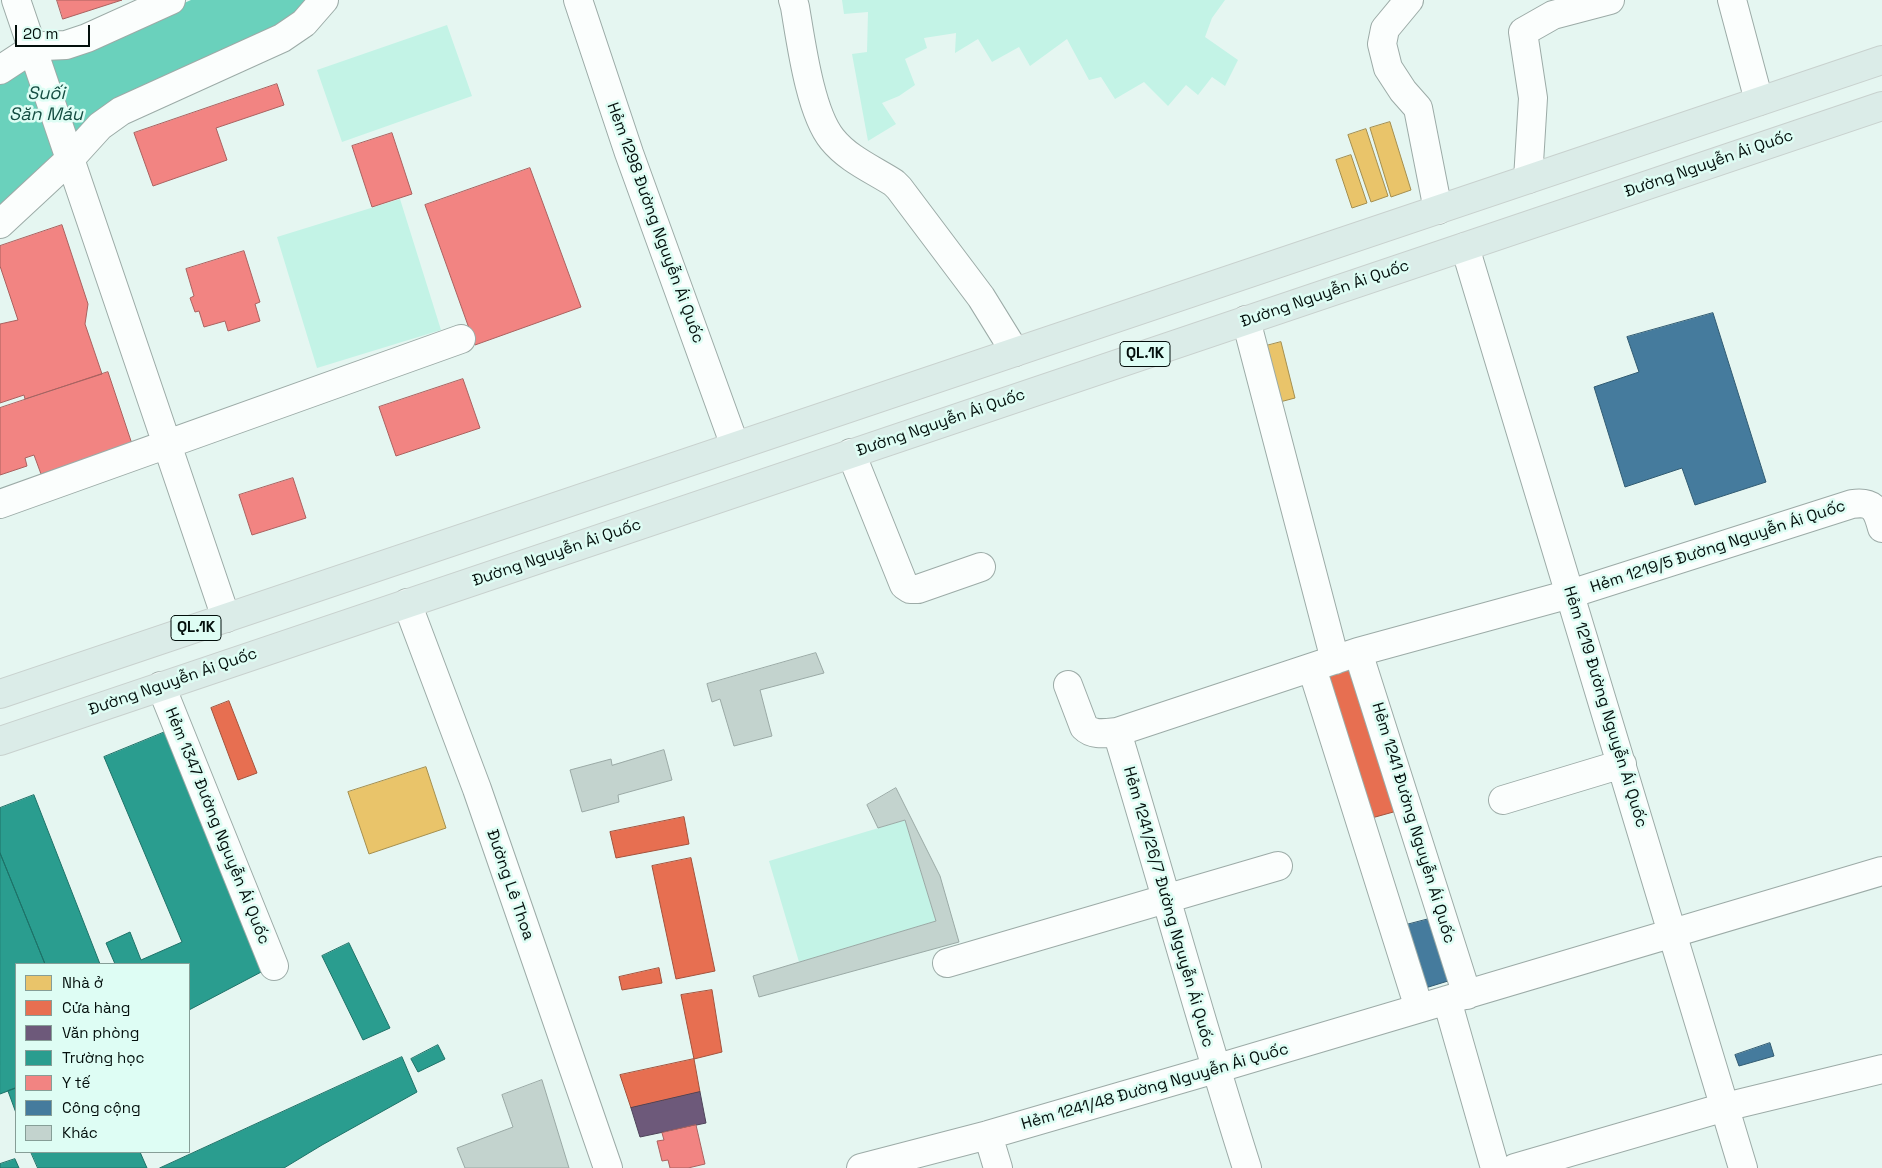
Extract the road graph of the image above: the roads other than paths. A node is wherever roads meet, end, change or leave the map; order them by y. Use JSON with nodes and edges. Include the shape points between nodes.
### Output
{"nodes":[{"id":1,"x":16,"y":0,"type":"edge"},
{"id":2,"x":171,"y":0,"type":"edge"},
{"id":3,"x":324,"y":0,"type":"edge"},
{"id":4,"x":578,"y":0,"type":"edge"},
{"id":5,"x":1408,"y":0,"type":"edge"},
{"id":6,"x":1610,"y":0,"type":"edge"},
{"id":7,"x":1732,"y":0,"type":"edge"},
{"id":8,"x":794,"y":4,"type":"edge"},
{"id":9,"x":32,"y":49,"type":"junction"},
{"id":10,"x":1882,"y":60,"type":"edge"},
{"id":11,"x":0,"y":70,"type":"edge"},
{"id":12,"x":1759,"y":101,"type":"junction"},
{"id":13,"x":1882,"y":106,"type":"edge"},
{"id":14,"x":70,"y":159,"type":"junction"},
{"id":15,"x":1528,"y":179,"type":"junction"},
{"id":16,"x":1438,"y":210,"type":"junction"},
{"id":17,"x":0,"y":224,"type":"edge"},
{"id":18,"x":1465,"y":247,"type":"junction"},
{"id":19,"x":1246,"y":320,"type":"junction"},
{"id":20,"x":461,"y":340,"type":"dead end"},
{"id":21,"x":1015,"y":352,"type":"junction"},
{"id":22,"x":167,"y":445,"type":"junction"},
{"id":23,"x":735,"y":446,"type":"junction"},
{"id":24,"x":851,"y":453,"type":"junction"},
{"id":25,"x":0,"y":504,"type":"edge"},
{"id":26,"x":1881,"y":522,"type":"edge"},
{"id":27,"x":392,"y":562,"type":"junction"},
{"id":28,"x":981,"y":567,"type":"dead end"},
{"id":29,"x":1570,"y":594,"type":"junction"},
{"id":30,"x":407,"y":604,"type":"junction"},
{"id":31,"x":226,"y":618,"type":"junction"},
{"id":32,"x":1335,"y":660,"type":"junction"},
{"id":33,"x":1068,"y":685,"type":"dead end"},
{"id":34,"x":161,"y":686,"type":"junction"},
{"id":35,"x":0,"y":694,"type":"edge"},
{"id":36,"x":1118,"y":732,"type":"junction"},
{"id":37,"x":0,"y":741,"type":"edge"},
{"id":38,"x":1622,"y":764,"type":"junction"},
{"id":39,"x":1503,"y":800,"type":"dead end"},
{"id":40,"x":1278,"y":866,"type":"dead end"},
{"id":41,"x":1882,"y":870,"type":"edge"},
{"id":42,"x":1167,"y":898,"type":"junction"},
{"id":43,"x":1673,"y":934,"type":"junction"},
{"id":44,"x":947,"y":963,"type":"dead end"},
{"id":45,"x":274,"y":966,"type":"dead end"},
{"id":46,"x":1457,"y":998,"type":"junction"},
{"id":47,"x":1419,"y":1008,"type":"junction"},
{"id":48,"x":1882,"y":1069,"type":"edge"},
{"id":49,"x":1215,"y":1070,"type":"junction"},
{"id":50,"x":1725,"y":1107,"type":"junction"},
{"id":51,"x":988,"y":1135,"type":"junction"},
{"id":52,"x":608,"y":1168,"type":"edge"},
{"id":53,"x":861,"y":1168,"type":"edge"},
{"id":54,"x":998,"y":1168,"type":"edge"},
{"id":55,"x":1247,"y":1168,"type":"edge"},
{"id":56,"x":1495,"y":1168,"type":"edge"},
{"id":57,"x":1515,"y":1168,"type":"edge"},
{"id":58,"x":1743,"y":1168,"type":"edge"}],
"edges":[{"from":1,"to":9,"type":"street"},
{"from":2,"to":9,"type":"street","via":[[87,38],[66,45]]},
{"from":3,"to":14,"type":"street","via":[[304,23],[282,38],[121,111],[100,126]]},
{"from":4,"to":23,"type":"street","name":"Hẻm 1298 Đường Nguyễn Ái Quốc","via":[[629,153]]},
{"from":5,"to":16,"type":"street","via":[[1385,29],[1382,44],[1388,68],[1418,108]]},
{"from":6,"to":15,"type":"street","via":[[1553,15],[1523,32],[1533,98]]},
{"from":7,"to":12,"type":"street"},
{"from":8,"to":21,"type":"street","via":[[810,89],[831,138],[847,154],[899,188],[981,297]]},
{"from":9,"to":11,"type":"street"},
{"from":9,"to":14,"type":"street"},
{"from":10,"to":12,"type":"main road","number":"QL.1K"},
{"from":12,"to":15,"type":"main road","number":"QL.1K"},
{"from":13,"to":18,"type":"main road","name":"Đường Nguyễn Ái Quốc","number":"QL.1K"},
{"from":14,"to":17,"type":"street"},
{"from":14,"to":22,"type":"street"},
{"from":15,"to":16,"type":"main road","number":"QL.1K"},
{"from":16,"to":21,"type":"main road","number":"QL.1K"},
{"from":18,"to":19,"type":"main road","name":"Đường Nguyễn Ái Quốc","number":"QL.1K"},
{"from":18,"to":29,"type":"street","name":"Hẻm 1219 Đường Nguyễn Ái Quốc"},
{"from":19,"to":24,"type":"main road","name":"Đường Nguyễn Ái Quốc","number":"QL.1K"},
{"from":19,"to":32,"type":"street","name":"Hẻm 1241 Đường Nguyễn Ái Quốc"},
{"from":20,"to":22,"type":"street"},
{"from":21,"to":23,"type":"main road","number":"QL.1K"},
{"from":22,"to":25,"type":"street"},
{"from":22,"to":31,"type":"street"},
{"from":23,"to":27,"type":"main road","number":"QL.1K"},
{"from":24,"to":28,"type":"street","via":[[904,585],[918,589]]},
{"from":24,"to":30,"type":"main road","name":"Đường Nguyễn Ái Quốc","number":"QL.1K"},
{"from":26,"to":29,"type":"street","name":"Hẻm 1219/5 Đường Nguyễn Ái Quốc","via":[[1869,504],[1852,504]]},
{"from":27,"to":30,"type":"main road"},
{"from":27,"to":31,"type":"main road","number":"QL.1K"},
{"from":29,"to":32,"type":"street"},
{"from":29,"to":38,"type":"street","name":"Hẻm 1219 Đường Nguyễn Ái Quốc"},
{"from":30,"to":34,"type":"main road","name":"Đường Nguyễn Ái Quốc","number":"QL.1K"},
{"from":30,"to":52,"type":"street","name":"Đường Lê Thoa","via":[[470,771]]},
{"from":31,"to":35,"type":"main road","number":"QL.1K"},
{"from":32,"to":36,"type":"street"},
{"from":32,"to":46,"type":"street","name":"Hẻm 1241 Đường Nguyễn Ái Quốc"},
{"from":32,"to":47,"type":"street","name":"Hẻm 1241 Đường Nguyễn Ái Quốc"},
{"from":33,"to":36,"type":"street","via":[[1087,731]]},
{"from":34,"to":37,"type":"main road","name":"Đường Nguyễn Ái Quốc","number":"QL.1K"},
{"from":34,"to":45,"type":"street","name":"Hẻm 1347 Đường Nguyễn Ái Quốc"},
{"from":36,"to":42,"type":"street","name":"Hẻm 1241/26/7 Đường Nguyễn Ái Quốc"},
{"from":38,"to":39,"type":"street"},
{"from":38,"to":43,"type":"street","name":"Hẻm 1219 Đường Nguyễn Ái Quốc"},
{"from":40,"to":42,"type":"street"},
{"from":41,"to":43,"type":"street","name":"Hẻm 1241/48 Đường Nguyễn Ái Quốc"},
{"from":42,"to":44,"type":"street"},
{"from":42,"to":49,"type":"street","name":"Hẻm 1241/26/7 Đường Nguyễn Ái Quốc"},
{"from":43,"to":46,"type":"street","name":"Hẻm 1241/48 Đường Nguyễn Ái Quốc"},
{"from":43,"to":50,"type":"street","name":"Hẻm 1219 Đường Nguyễn Ái Quốc"},
{"from":46,"to":47,"type":"street","name":"Hẻm 1241/48 Đường Nguyễn Ái Quốc"},
{"from":46,"to":56,"type":"street","name":"Hẻm 1241 Đường Nguyễn Ái Quốc"},
{"from":47,"to":49,"type":"street","name":"Hẻm 1241/48 Đường Nguyễn Ái Quốc"},
{"from":48,"to":50,"type":"street"},
{"from":49,"to":51,"type":"street","name":"Hẻm 1241/48 Đường Nguyễn Ái Quốc"},
{"from":49,"to":55,"type":"street","name":"Hẻm 1241/26/7 Đường Nguyễn Ái Quốc"},
{"from":50,"to":57,"type":"street"},
{"from":50,"to":58,"type":"street","name":"Hẻm 1219 Đường Nguyễn Ái Quốc"},
{"from":51,"to":53,"type":"street","name":"Hẻm 1241/48 Đường Nguyễn Ái Quốc"},
{"from":51,"to":54,"type":"street"}]}
